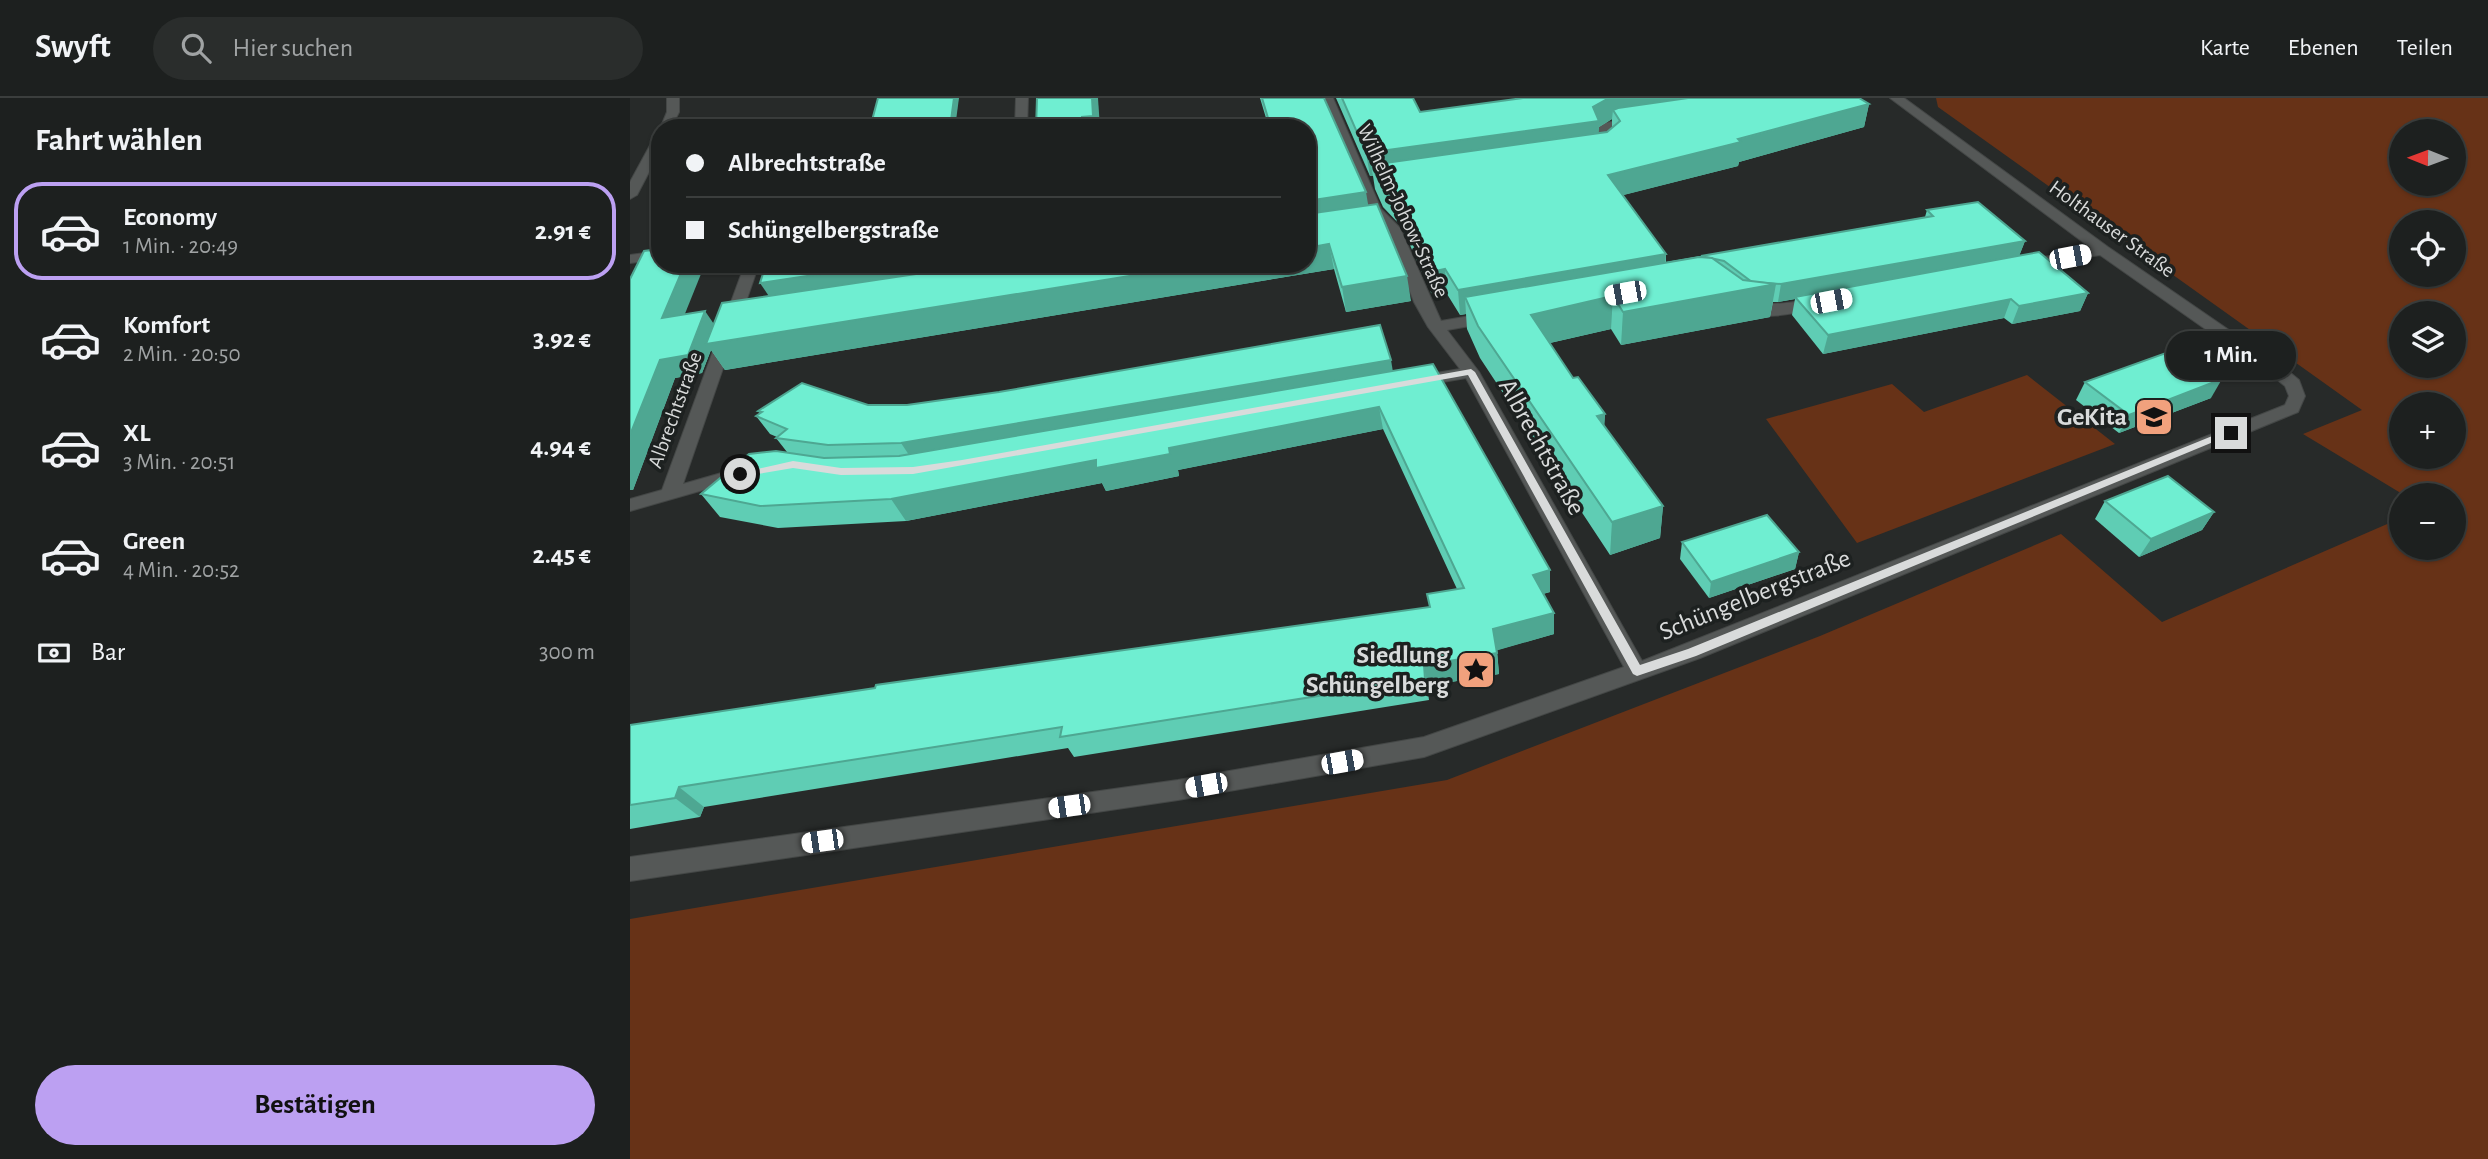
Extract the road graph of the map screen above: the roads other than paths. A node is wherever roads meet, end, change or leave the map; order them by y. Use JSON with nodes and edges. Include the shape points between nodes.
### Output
{"nodes":[{"id":1,"x":673,"y":98,"type":"edge"},
{"id":2,"x":1022,"y":98,"type":"edge"},
{"id":3,"x":1327,"y":98,"type":"edge"},
{"id":4,"x":1896,"y":98,"type":"edge"},
{"id":5,"x":670,"y":119,"type":"edge"},
{"id":6,"x":1021,"y":119,"type":"edge"},
{"id":7,"x":1651,"y":119,"type":"edge"},
{"id":8,"x":1590,"y":152,"type":"edge"},
{"id":9,"x":651,"y":155,"type":"edge"},
{"id":10,"x":630,"y":195,"type":"edge"},
{"id":11,"x":2103,"y":250,"type":"junction"},
{"id":12,"x":651,"y":256,"type":"edge"},
{"id":13,"x":630,"y":259,"type":"edge"},
{"id":14,"x":2004,"y":269,"type":"edge"},
{"id":15,"x":750,"y":273,"type":"edge"},
{"id":16,"x":1728,"y":294,"type":"edge"},
{"id":17,"x":1845,"y":298,"type":"edge"},
{"id":18,"x":1514,"y":313,"type":"edge"},
{"id":19,"x":1436,"y":327,"type":"junction"},
{"id":20,"x":1471,"y":372,"type":"junction"},
{"id":21,"x":1388,"y":387,"type":"edge"},
{"id":22,"x":2297,"y":396,"type":"joint"},
{"id":23,"x":761,"y":468,"type":"edge"},
{"id":24,"x":670,"y":493,"type":"junction"},
{"id":25,"x":630,"y":505,"type":"edge"},
{"id":26,"x":1637,"y":671,"type":"junction"},
{"id":27,"x":630,"y":869,"type":"edge"}],
"edges":[{"from":1,"to":5,"type":"street"},
{"from":2,"to":6,"type":"street"},
{"from":3,"to":19,"type":"street","name":"Wilhelm-Johow-Straße","via":[[1371,183],[1378,222],[1393,228]]},
{"from":4,"to":11,"type":"street","name":"Holthauser Straße"},
{"from":7,"to":8,"type":"street","via":[[1603,127],[1610,144]]},
{"from":9,"to":10,"type":"street"},
{"from":11,"to":14,"type":"street"},
{"from":11,"to":22,"type":"street","name":"Holthauser Straße","via":[[2281,374],[2293,384]]},
{"from":12,"to":13,"type":"street"},
{"from":15,"to":24,"type":"street","name":"Albrechtstraße","via":[[737,321]]},
{"from":16,"to":17,"type":"street","via":[[1757,310]]},
{"from":18,"to":19,"type":"street"},
{"from":19,"to":20,"type":"street","name":"Wilhelm-Johow-Straße"},
{"from":20,"to":21,"type":"street","name":"Albrechtstraße"},
{"from":20,"to":26,"type":"street","name":"Albrechtstraße"},
{"from":22,"to":26,"type":"street","name":"Schüngelbergstraße","via":[[2291,408]]},
{"from":23,"to":24,"type":"street","name":"Albrechtstraße"},
{"from":24,"to":25,"type":"street","name":"Albrechtstraße"},
{"from":26,"to":27,"type":"street","name":"Schüngelbergstraße","via":[[1424,747],[1178,790]]}]}
